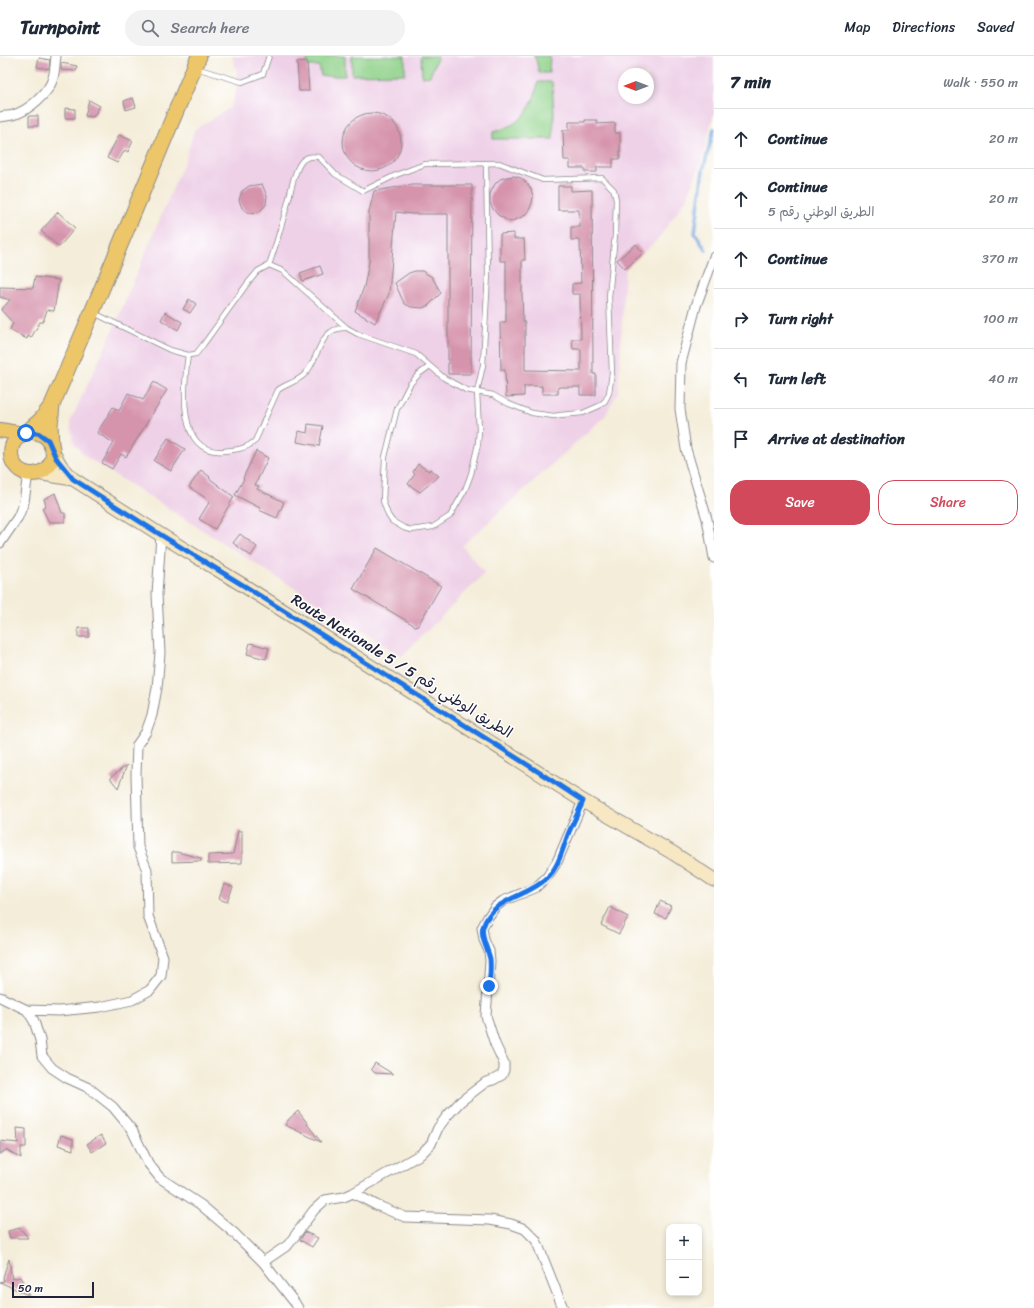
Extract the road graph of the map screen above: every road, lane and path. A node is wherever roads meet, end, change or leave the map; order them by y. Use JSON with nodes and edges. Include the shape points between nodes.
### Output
{"nodes":[{"id":1,"x":56,"y":56,"type":"edge"},
{"id":2,"x":269,"y":56,"type":"edge"},
{"id":3,"x":197,"y":62,"type":"edge"},
{"id":4,"x":0,"y":117,"type":"edge"},
{"id":5,"x":486,"y":163,"type":"junction"},
{"id":6,"x":714,"y":257,"type":"edge"},
{"id":7,"x":269,"y":265,"type":"junction"},
{"id":8,"x":92,"y":312,"type":"junction"},
{"id":9,"x":347,"y":328,"type":"junction"},
{"id":10,"x":188,"y":355,"type":"junction"},
{"id":11,"x":430,"y":366,"type":"junction"},
{"id":12,"x":477,"y":392,"type":"junction"},
{"id":13,"x":52,"y":405,"type":"junction"},
{"id":14,"x":0,"y":430,"type":"edge"},
{"id":15,"x":25,"y":433,"type":"junction"},
{"id":16,"x":0,"y":444,"type":"edge"},
{"id":17,"x":51,"y":448,"type":"junction"},
{"id":18,"x":12,"y":460,"type":"junction"},
{"id":19,"x":32,"y":473,"type":"junction"},
{"id":20,"x":73,"y":479,"type":"junction"},
{"id":21,"x":161,"y":535,"type":"junction"},
{"id":22,"x":0,"y":543,"type":"edge"},
{"id":23,"x":714,"y":558,"type":"edge"},
{"id":24,"x":583,"y":801,"type":"junction"},
{"id":25,"x":714,"y":876,"type":"edge"},
{"id":26,"x":0,"y":997,"type":"edge"},
{"id":27,"x":27,"y":1010,"type":"junction"},
{"id":28,"x":353,"y":1193,"type":"junction"},
{"id":29,"x":263,"y":1262,"type":"junction"},
{"id":30,"x":298,"y":1308,"type":"edge"},
{"id":31,"x":563,"y":1308,"type":"edge"}],
"edges":[{"from":1,"to":4,"type":"street","via":[[53,79],[35,103],[13,115]]},
{"from":2,"to":3,"type":"lane","via":[[263,74],[242,82]]},
{"from":3,"to":8,"type":"highway"},
{"from":5,"to":7,"type":"lane","via":[[425,164],[363,191],[335,174],[319,156],[305,158],[300,162],[294,176]]},
{"from":5,"to":12,"type":"lane","via":[[487,309]]},
{"from":5,"to":12,"type":"lane","via":[[499,163],[543,180],[602,178],[614,190],[615,235],[609,297],[612,373],[605,401],[583,413],[554,416],[532,412],[493,395]]},
{"from":6,"to":23,"type":"street","via":[[696,306],[681,363],[680,409],[686,449],[707,519]]},
{"from":7,"to":9,"type":"lane","via":[[283,271]]},
{"from":7,"to":10,"type":"lane","via":[[258,271],[247,284],[196,354]]},
{"from":8,"to":10,"type":"lane","via":[[170,350]]},
{"from":8,"to":13,"type":"highway"},
{"from":9,"to":10,"type":"lane","via":[[338,327],[332,330],[306,374],[278,390],[255,441],[237,449],[219,451],[203,447],[196,442],[184,405]]},
{"from":9,"to":11,"type":"lane","via":[[416,354]]},
{"from":11,"to":12,"type":"lane","via":[[453,383]]},
{"from":11,"to":12,"type":"lane","via":[[410,384],[397,409],[385,457],[383,502],[392,521],[404,528],[411,530],[433,527],[450,516],[465,490],[478,444]]},
{"from":13,"to":15,"type":"highway","via":[[41,420]]},
{"from":13,"to":17,"type":"highway"},
{"from":14,"to":15,"type":"main road"},
{"from":15,"to":17,"type":"main road","via":[[38,433],[48,440]]},
{"from":15,"to":18,"type":"main road","via":[[12,445]]},
{"from":16,"to":18,"type":"main road"},
{"from":17,"to":19,"type":"main road","via":[[52,458],[49,465]]},
{"from":17,"to":20,"type":"main road","via":[[61,466]]},
{"from":18,"to":19,"type":"main road","via":[[18,469]]},
{"from":19,"to":20,"type":"main road"},
{"from":19,"to":22,"type":"street","via":[[18,517]]},
{"from":20,"to":21,"type":"main road","name":"Route Nationale 5 / الطريق الوطني رقم 5"},
{"from":21,"to":24,"type":"main road","name":"Route Nationale 5 / الطريق الوطني رقم 5"},
{"from":21,"to":27,"type":"street","via":[[157,594],[160,653],[157,688],[152,716],[146,732],[137,745],[136,774],[138,847],[147,870],[148,916],[163,957],[161,976],[150,990],[132,1000],[100,1007],[59,1011]]},
{"from":24,"to":25,"type":"main road","name":"Route Nationale 5 / الطريق الوطني رقم 5"},
{"from":24,"to":28,"type":"street","via":[[548,877],[534,888],[495,907],[482,928],[490,961],[486,1016],[504,1064],[502,1075],[486,1082],[460,1102],[421,1154]]},
{"from":26,"to":27,"type":"street"},
{"from":27,"to":29,"type":"street","via":[[34,1021],[42,1056],[52,1068],[66,1078],[89,1088],[113,1107],[132,1130],[148,1162],[160,1178],[201,1205]]},
{"from":28,"to":29,"type":"street","via":[[325,1200],[314,1210],[288,1245]]},
{"from":28,"to":31,"type":"street","via":[[405,1217],[490,1220],[526,1229],[536,1240]]},
{"from":29,"to":30,"type":"street"}]}
